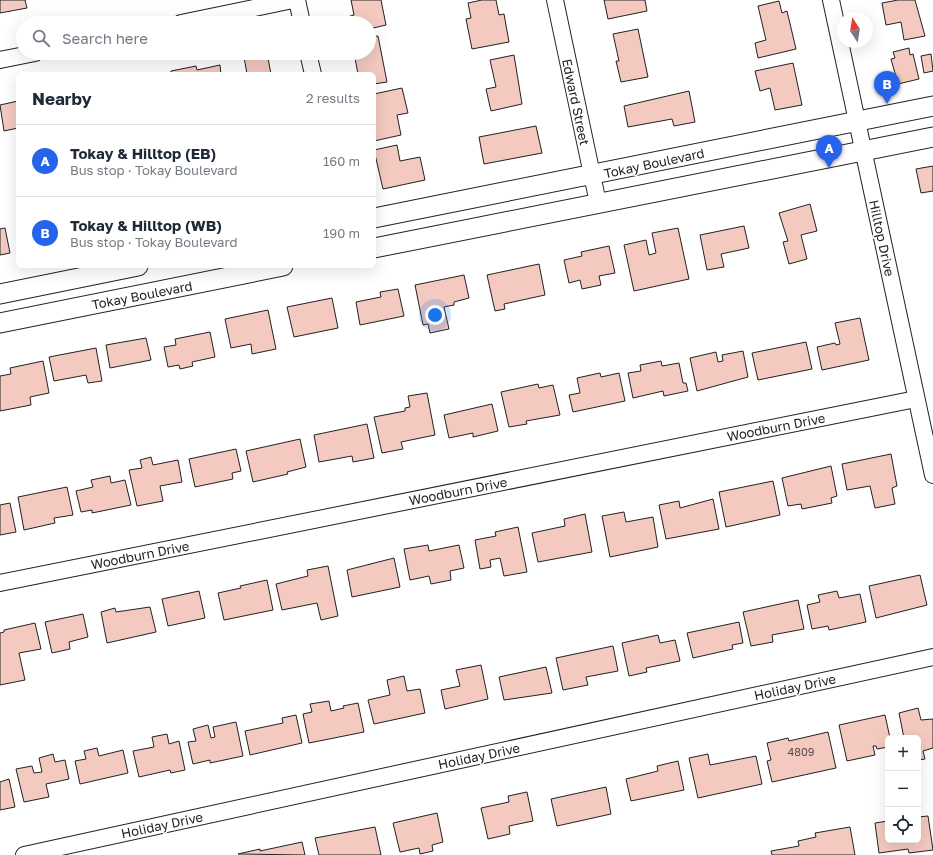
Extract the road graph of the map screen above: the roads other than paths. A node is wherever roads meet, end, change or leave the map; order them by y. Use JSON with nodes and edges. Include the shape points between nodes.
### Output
{"nodes":[{"id":1,"x":293,"y":0,"type":"edge"},
{"id":2,"x":297,"y":0,"type":"edge"},
{"id":3,"x":555,"y":0,"type":"edge"},
{"id":4,"x":831,"y":0,"type":"edge"},
{"id":5,"x":215,"y":16,"type":"edge"},
{"id":6,"x":300,"y":16,"type":"edge"},
{"id":7,"x":16,"y":57,"type":"edge"},
{"id":8,"x":0,"y":60,"type":"edge"},
{"id":9,"x":310,"y":60,"type":"edge"},
{"id":10,"x":313,"y":72,"type":"edge"},
{"id":11,"x":933,"y":106,"type":"edge"},
{"id":12,"x":857,"y":121,"type":"junction"},
{"id":13,"x":933,"y":137,"type":"edge"},
{"id":14,"x":864,"y":151,"type":"junction"},
{"id":15,"x":592,"y":176,"type":"junction"},
{"id":16,"x":598,"y":204,"type":"junction"},
{"id":17,"x":376,"y":218,"type":"edge"},
{"id":18,"x":376,"y":248,"type":"edge"},
{"id":19,"x":128,"y":268,"type":"edge"},
{"id":20,"x":273,"y":268,"type":"edge"},
{"id":21,"x":0,"y":294,"type":"edge"},
{"id":22,"x":0,"y":323,"type":"edge"},
{"id":23,"x":916,"y":399,"type":"junction"},
{"id":24,"x":933,"y":475,"type":"edge"},
{"id":25,"x":0,"y":583,"type":"edge"},
{"id":26,"x":933,"y":657,"type":"edge"},
{"id":27,"x":24,"y":855,"type":"edge"}],
"edges":[{"from":1,"to":5,"type":"street"},
{"from":2,"to":6,"type":"street"},
{"from":3,"to":15,"type":"street","name":"Edward Street"},
{"from":4,"to":12,"type":"street","name":"Hilltop Drive"},
{"from":7,"to":8,"type":"street"},
{"from":9,"to":10,"type":"street"},
{"from":11,"to":12,"type":"street","name":"Tokay Boulevard"},
{"from":12,"to":14,"type":"street","name":"Hilltop Drive"},
{"from":12,"to":15,"type":"street","name":"Tokay Boulevard"},
{"from":13,"to":14,"type":"street"},
{"from":14,"to":16,"type":"street"},
{"from":14,"to":23,"type":"street","name":"Hilltop Drive"},
{"from":15,"to":16,"type":"street","name":"Edward Street"},
{"from":15,"to":17,"type":"street","name":"Tokay Boulevard"},
{"from":16,"to":18,"type":"street"},
{"from":19,"to":21,"type":"street"},
{"from":20,"to":22,"type":"street","name":"Tokay Boulevard"},
{"from":23,"to":24,"type":"street","name":"Hilltop Drive"},
{"from":23,"to":25,"type":"street","name":"Woodburn Drive"},
{"from":26,"to":27,"type":"street","name":"Holiday Drive"}]}
